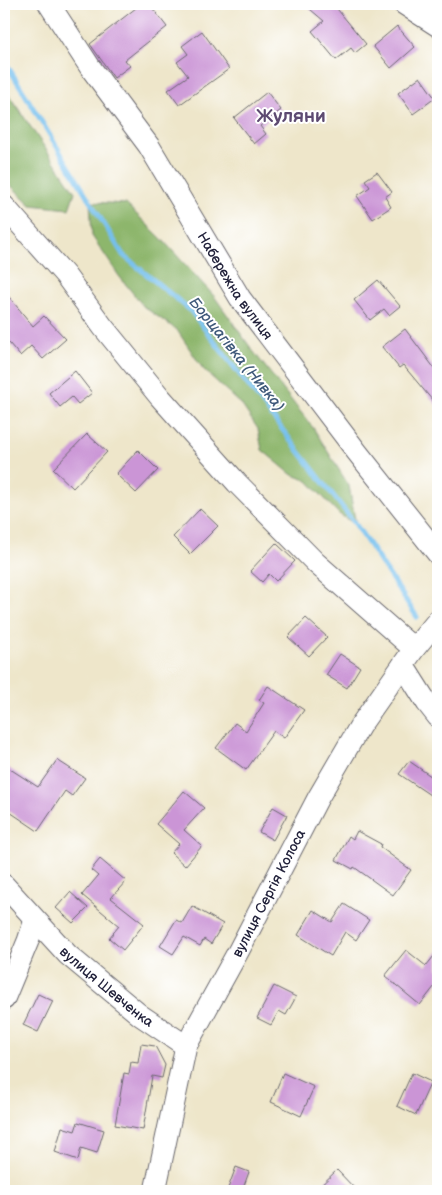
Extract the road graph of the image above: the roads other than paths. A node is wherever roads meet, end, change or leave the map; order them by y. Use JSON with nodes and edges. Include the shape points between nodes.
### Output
{"nodes":[{"id":1,"x":49,"y":4,"type":"edge"},
{"id":2,"x":404,"y":4,"type":"edge"},
{"id":3,"x":438,"y":26,"type":"edge"},
{"id":4,"x":4,"y":206,"type":"edge"},
{"id":5,"x":438,"y":554,"type":"edge"},
{"id":6,"x":438,"y":620,"type":"edge"},
{"id":7,"x":408,"y":657,"type":"junction"},
{"id":8,"x":438,"y":717,"type":"edge"},
{"id":9,"x":4,"y":885,"type":"edge"},
{"id":10,"x":34,"y":920,"type":"junction"},
{"id":11,"x":4,"y":999,"type":"edge"},
{"id":12,"x":186,"y":1046,"type":"junction"},
{"id":13,"x":155,"y":1191,"type":"edge"}],
"edges":[{"from":1,"to":5,"type":"street","name":"Набережна вулиця","via":[[148,146],[240,298]]},
{"from":2,"to":3,"type":"street"},
{"from":4,"to":7,"type":"street","via":[[65,275],[160,396],[237,483]]},
{"from":6,"to":7,"type":"street","name":"вулиця Сергія Колоса"},
{"from":7,"to":8,"type":"street","via":[[411,675]]},
{"from":7,"to":12,"type":"street","name":"вулиця Сергія Колоса","via":[[360,726],[323,790]]},
{"from":9,"to":10,"type":"street","name":"вулиця Шевченка"},
{"from":10,"to":11,"type":"street"},
{"from":10,"to":12,"type":"street","name":"вулиця Шевченка","via":[[140,1016]]},
{"from":12,"to":13,"type":"street","name":"вулиця Сергія Колоса"}]}
